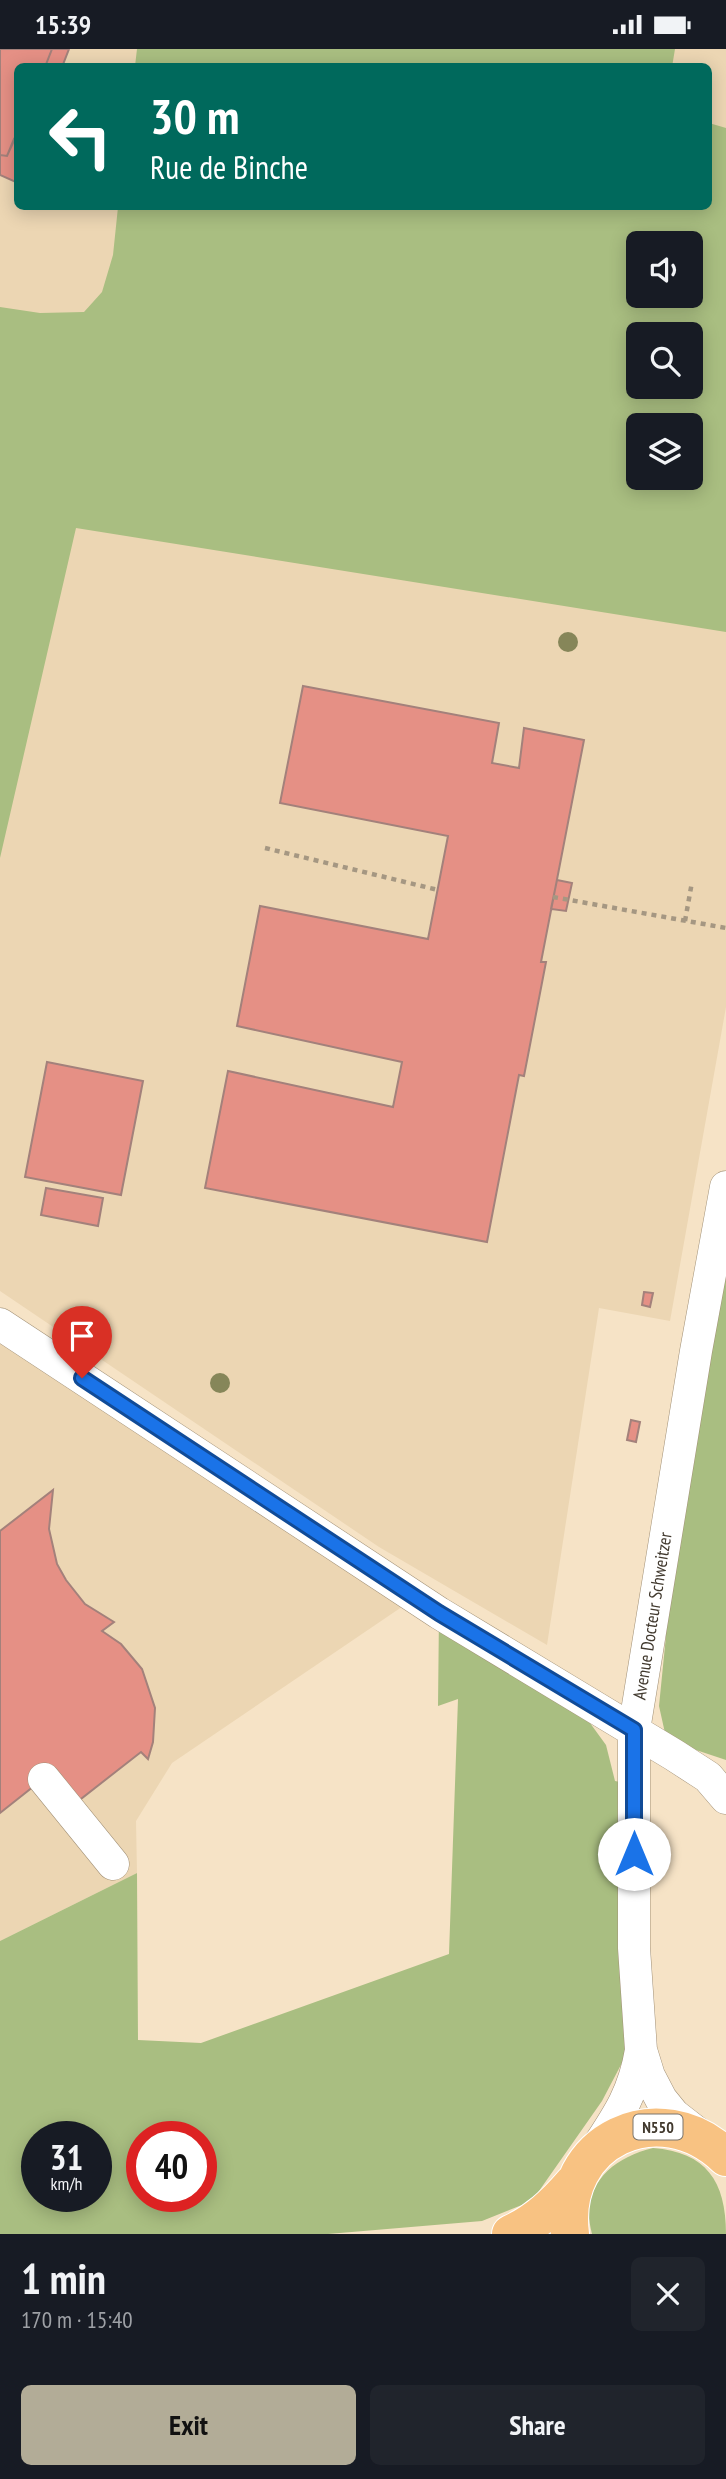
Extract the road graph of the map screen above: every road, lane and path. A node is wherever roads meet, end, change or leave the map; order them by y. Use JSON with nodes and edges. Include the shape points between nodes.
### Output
{"nodes":[{"id":1,"x":265,"y":848,"type":"dead end"},
{"id":2,"x":692,"y":881,"type":"dead end"},
{"id":3,"x":438,"y":890,"type":"dead end"},
{"id":4,"x":553,"y":897,"type":"dead end"},
{"id":5,"x":685,"y":921,"type":"junction"},
{"id":6,"x":726,"y":928,"type":"edge"},
{"id":7,"x":726,"y":1187,"type":"edge"},
{"id":8,"x":0,"y":1324,"type":"edge"},
{"id":9,"x":634,"y":1730,"type":"junction"},
{"id":10,"x":44,"y":1779,"type":"dead end"},
{"id":11,"x":720,"y":1785,"type":"edge"},
{"id":12,"x":113,"y":1864,"type":"dead end"},
{"id":13,"x":641,"y":2050,"type":"junction"},
{"id":14,"x":718,"y":2150,"type":"edge"},
{"id":15,"x":582,"y":2170,"type":"junction"},
{"id":16,"x":511,"y":2234,"type":"edge"},
{"id":17,"x":570,"y":2234,"type":"edge"}],
"edges":[{"from":1,"to":3,"type":"path"},
{"from":2,"to":5,"type":"path"},
{"from":4,"to":5,"type":"path"},
{"from":5,"to":6,"type":"path"},
{"from":7,"to":9,"type":"street","name":"Avenue Docteur Schweitzer"},
{"from":8,"to":9,"type":"street","via":[[427,1605]]},
{"from":9,"to":11,"type":"street"},
{"from":9,"to":13,"type":"street","name":"Avenue Docteur Schweitzer","via":[[634,1948]]},
{"from":10,"to":12,"type":"street"},
{"from":13,"to":14,"type":"street","via":[[661,2099]]},
{"from":13,"to":15,"type":"street","via":[[637,2075],[621,2113]]},
{"from":14,"to":15,"type":"main road","number":"N550","via":[[687,2131],[661,2126],[635,2129],[611,2139]]},
{"from":15,"to":16,"type":"main road","number":"N550","via":[[552,2209]]},
{"from":15,"to":17,"type":"main road","via":[[568,2207]]}]}
